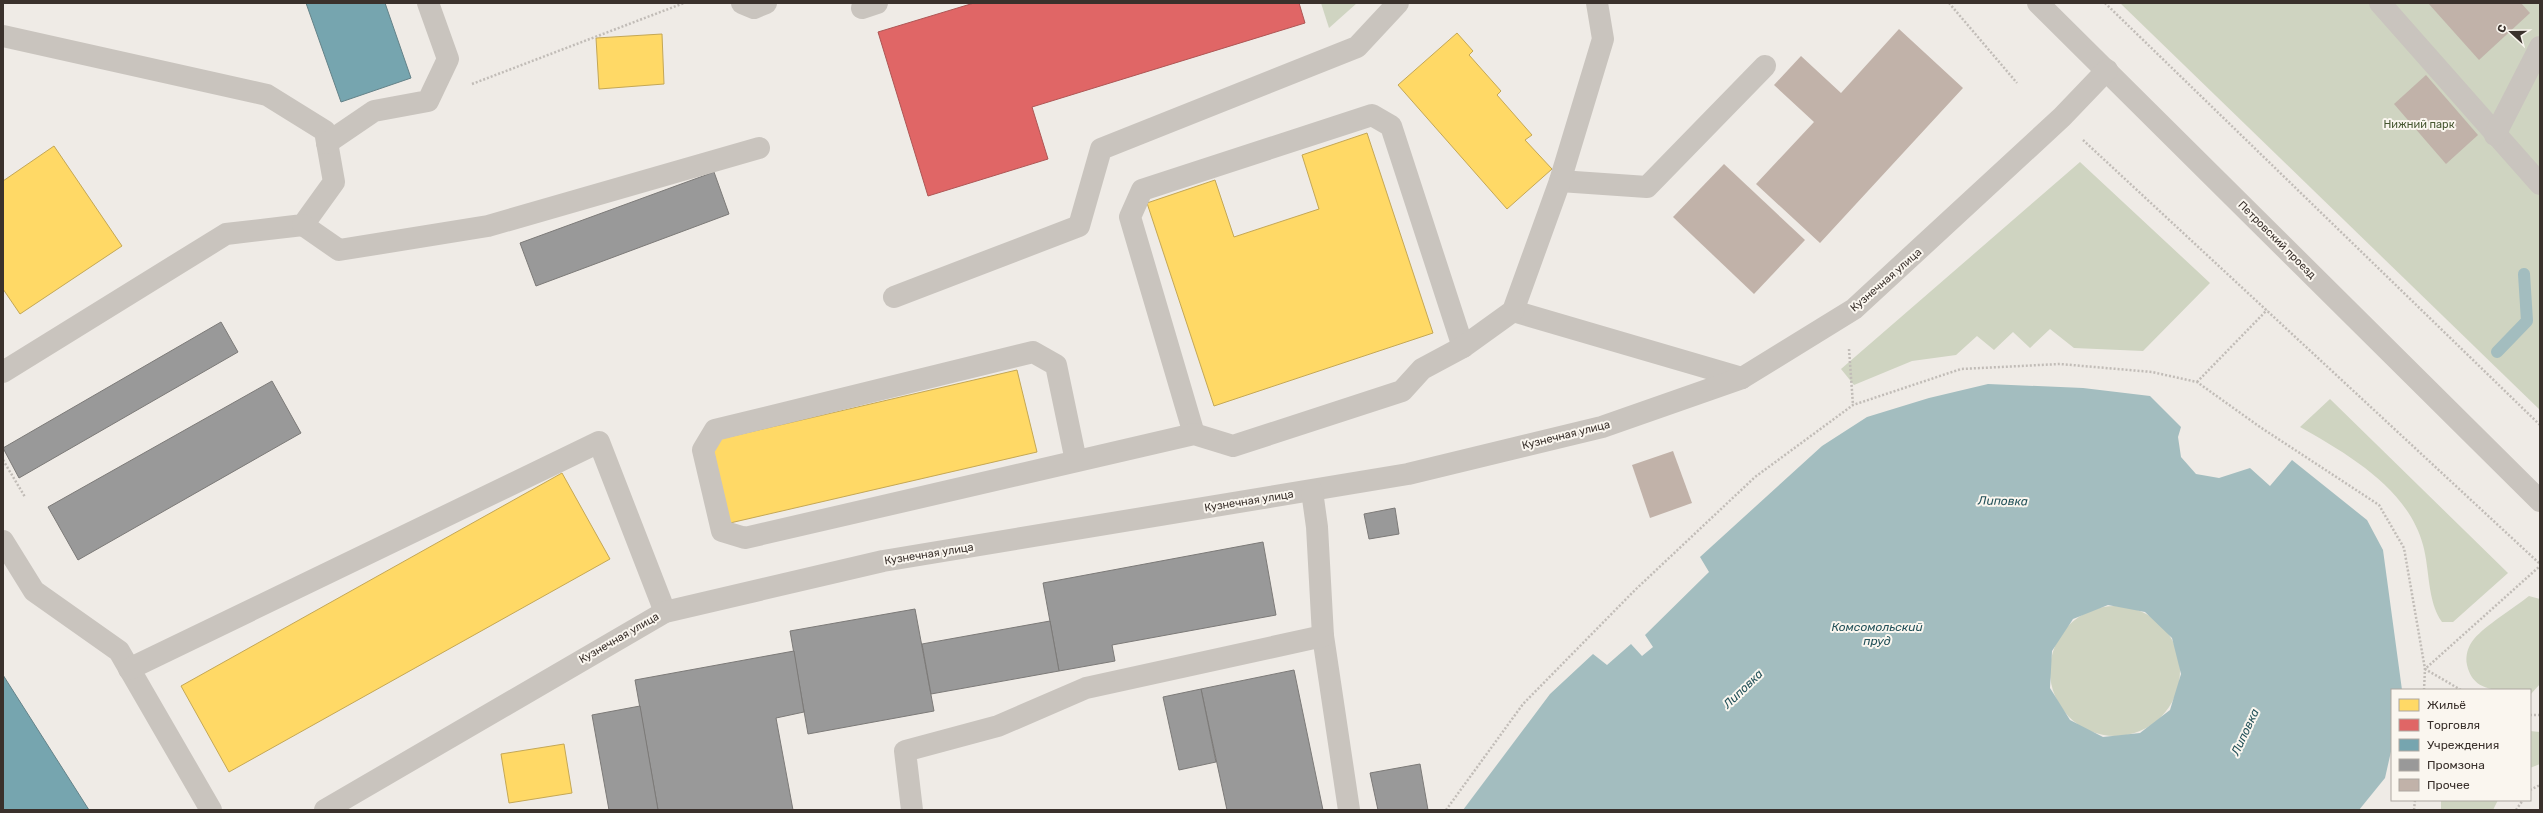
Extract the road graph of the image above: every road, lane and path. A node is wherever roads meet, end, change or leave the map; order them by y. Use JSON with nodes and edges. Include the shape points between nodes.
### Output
{"nodes":[{"id":1,"x":428,"y":3,"type":"edge"},
{"id":2,"x":684,"y":3,"type":"edge"},
{"id":3,"x":742,"y":3,"type":"edge"},
{"id":4,"x":766,"y":3,"type":"edge"},
{"id":5,"x":1398,"y":3,"type":"edge"},
{"id":6,"x":1597,"y":3,"type":"edge"},
{"id":7,"x":1949,"y":3,"type":"edge"},
{"id":8,"x":2038,"y":3,"type":"edge"},
{"id":9,"x":2105,"y":3,"type":"edge"},
{"id":10,"x":2380,"y":3,"type":"edge"},
{"id":11,"x":3,"y":36,"type":"edge"},
{"id":12,"x":2540,"y":47,"type":"edge"},
{"id":13,"x":1765,"y":66,"type":"dead end"},
{"id":14,"x":2107,"y":70,"type":"junction"},
{"id":15,"x":2017,"y":83,"type":"dead end"},
{"id":16,"x":428,"y":101,"type":"junction"},
{"id":17,"x":2079,"y":136,"type":"dead end"},
{"id":18,"x":2495,"y":136,"type":"junction"},
{"id":19,"x":327,"y":143,"type":"junction"},
{"id":20,"x":759,"y":148,"type":"dead end"},
{"id":21,"x":1560,"y":181,"type":"junction"},
{"id":22,"x":2540,"y":184,"type":"edge"},
{"id":23,"x":303,"y":225,"type":"junction"},
{"id":24,"x":894,"y":297,"type":"dead end"},
{"id":25,"x":2267,"y":310,"type":"junction"},
{"id":26,"x":1513,"y":311,"type":"junction"},
{"id":27,"x":1463,"y":347,"type":"junction"},
{"id":28,"x":3,"y":372,"type":"edge"},
{"id":29,"x":1742,"y":378,"type":"junction"},
{"id":30,"x":2197,"y":382,"type":"junction"},
{"id":31,"x":2540,"y":425,"type":"edge"},
{"id":32,"x":1194,"y":434,"type":"junction"},
{"id":33,"x":3,"y":460,"type":"edge"},
{"id":34,"x":1076,"y":461,"type":"junction"},
{"id":35,"x":2515,"y":478,"type":"junction"},
{"id":36,"x":1312,"y":491,"type":"junction"},
{"id":37,"x":2540,"y":492,"type":"edge"},
{"id":38,"x":25,"y":497,"type":"dead end"},
{"id":39,"x":2540,"y":501,"type":"edge"},
{"id":40,"x":3,"y":541,"type":"edge"},
{"id":41,"x":2540,"y":565,"type":"edge"},
{"id":42,"x":665,"y":612,"type":"junction"},
{"id":43,"x":1323,"y":636,"type":"junction"},
{"id":44,"x":129,"y":669,"type":"junction"},
{"id":45,"x":2426,"y":669,"type":"junction"},
{"id":46,"x":2424,"y":689,"type":"edge"},
{"id":47,"x":2459,"y":689,"type":"edge"},
{"id":48,"x":2540,"y":785,"type":"edge"},
{"id":49,"x":2531,"y":790,"type":"edge"},
{"id":50,"x":2522,"y":801,"type":"edge"},
{"id":51,"x":211,"y":810,"type":"edge"},
{"id":52,"x":325,"y":810,"type":"edge"},
{"id":53,"x":912,"y":810,"type":"edge"},
{"id":54,"x":1349,"y":810,"type":"edge"},
{"id":55,"x":1446,"y":810,"type":"edge"},
{"id":56,"x":2516,"y":810,"type":"edge"}],
"edges":[{"from":1,"to":16,"type":"street","via":[[448,59]]},
{"from":2,"to":16,"type":"path"},
{"from":3,"to":4,"type":"street","via":[[754,8]]},
{"from":5,"to":24,"type":"street","via":[[1357,48],[1101,149],[1079,226]]},
{"from":6,"to":21,"type":"street","via":[[1603,38]]},
{"from":7,"to":15,"type":"path"},
{"from":8,"to":14,"type":"street","name":"Петровский проезд"},
{"from":9,"to":31,"type":"path"},
{"from":10,"to":18,"type":"street"},
{"from":11,"to":19,"type":"street","via":[[267,95],[325,131]]},
{"from":12,"to":18,"type":"street"},
{"from":13,"to":21,"type":"street","via":[[1647,187]]},
{"from":14,"to":29,"type":"street","name":"Кузнечная улица","via":[[2062,117],[1854,309]]},
{"from":14,"to":35,"type":"street","name":"Петровский проезд"},
{"from":16,"to":19,"type":"street","via":[[374,111]]},
{"from":17,"to":25,"type":"path"},
{"from":18,"to":22,"type":"street"},
{"from":19,"to":23,"type":"street","via":[[334,182]]},
{"from":20,"to":23,"type":"street","via":[[488,226],[340,250]]},
{"from":21,"to":26,"type":"street"},
{"from":23,"to":28,"type":"street","via":[[226,234]]},
{"from":25,"to":30,"type":"path"},
{"from":25,"to":41,"type":"path"},
{"from":26,"to":27,"type":"street"},
{"from":26,"to":29,"type":"street"},
{"from":27,"to":32,"type":"street","via":[[1422,369],[1402,391],[1233,446]]},
{"from":27,"to":32,"type":"street","via":[[1391,126],[1372,115],[1142,190],[1130,217]]},
{"from":29,"to":36,"type":"street","name":"Кузнечная улица","via":[[1602,426],[1408,474]]},
{"from":30,"to":45,"type":"path","via":[[2260,427],[2379,505],[2404,548]]},
{"from":30,"to":55,"type":"path","via":[[2152,372],[2060,364],[1961,369],[1853,405],[1755,477],[1635,590],[1523,704]]},
{"from":32,"to":34,"type":"street"},
{"from":33,"to":38,"type":"path"},
{"from":34,"to":34,"type":"street","via":[[745,538],[722,531],[703,450],[715,430],[1033,352],[1056,365]]},
{"from":35,"to":37,"type":"street","name":"Петровский проезд"},
{"from":35,"to":39,"type":"street","name":"Петровский проезд"},
{"from":36,"to":42,"type":"street","name":"Кузнечная улица","via":[[883,561]]},
{"from":36,"to":43,"type":"street","via":[[1317,528]]},
{"from":40,"to":44,"type":"street","via":[[34,591],[120,652]]},
{"from":41,"to":45,"type":"path"},
{"from":42,"to":44,"type":"street","via":[[599,442]]},
{"from":42,"to":52,"type":"street","name":"Кузнечная улица"},
{"from":43,"to":53,"type":"street","via":[[1086,688],[998,726],[904,751]]},
{"from":43,"to":54,"type":"street"},
{"from":44,"to":51,"type":"street"},
{"from":45,"to":46,"type":"path"},
{"from":45,"to":47,"type":"path"},
{"from":48,"to":49,"type":"path"},
{"from":50,"to":56,"type":"path"}]}
